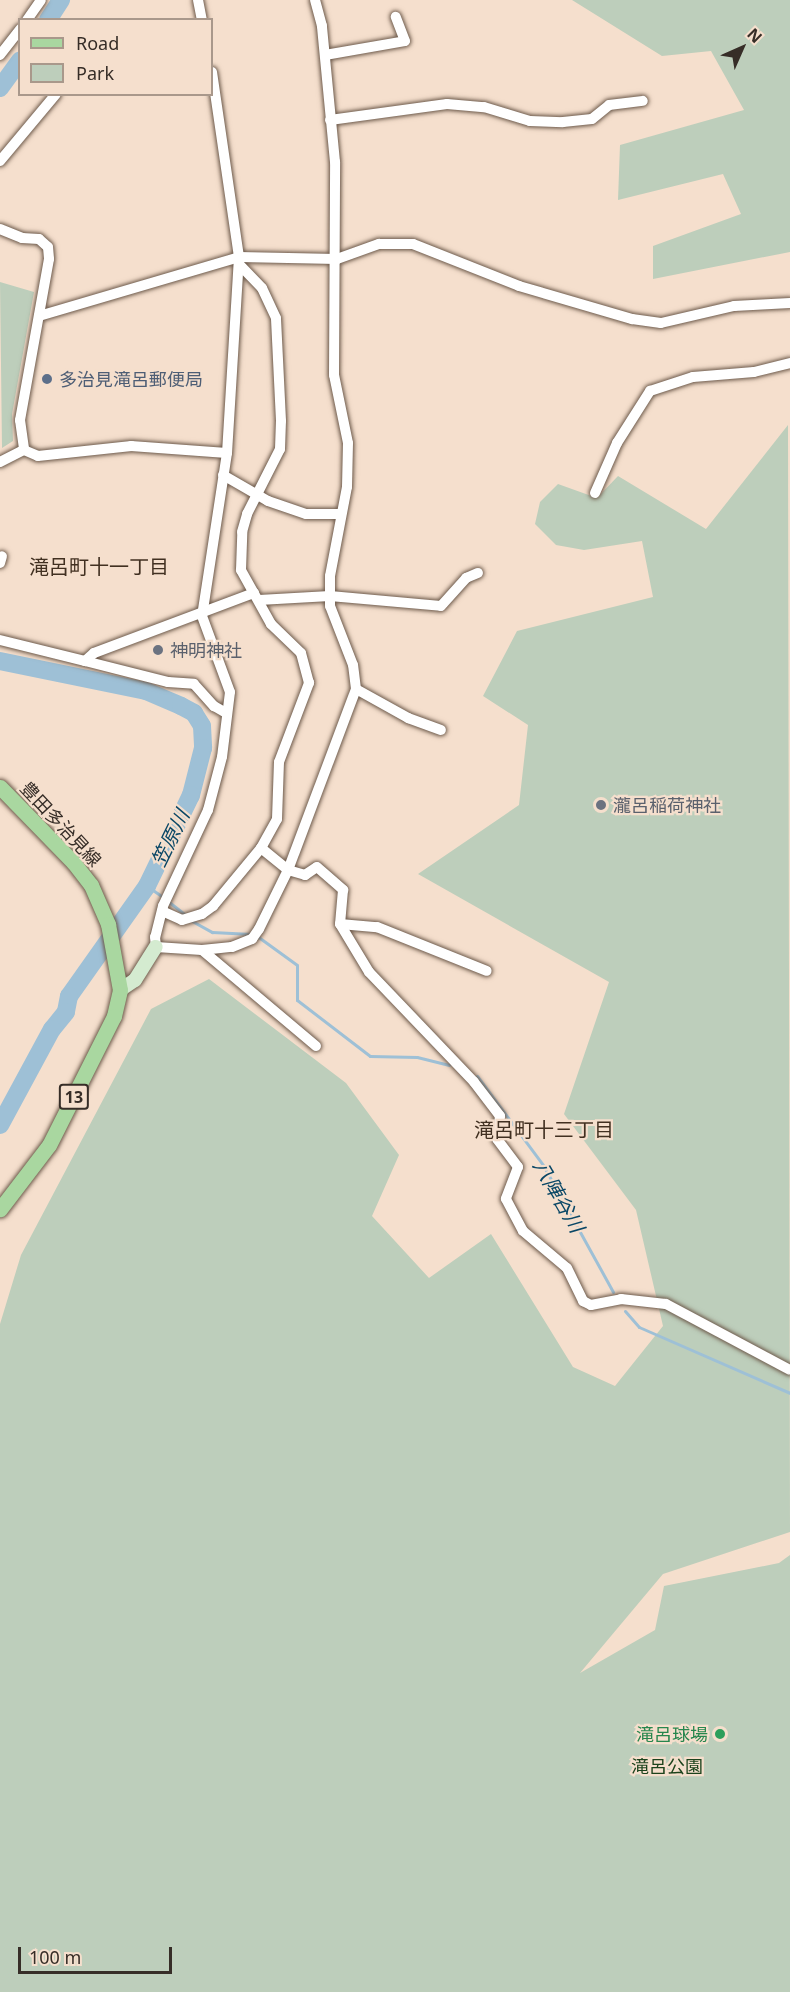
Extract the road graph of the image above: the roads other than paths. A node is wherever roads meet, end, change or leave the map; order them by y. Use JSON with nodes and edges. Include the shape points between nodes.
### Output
{"nodes":[{"id":1,"x":41,"y":0,"type":"edge"},
{"id":2,"x":198,"y":0,"type":"edge"},
{"id":3,"x":315,"y":0,"type":"edge"},
{"id":4,"x":396,"y":17,"type":"dead end"},
{"id":5,"x":28,"y":18,"type":"edge"},
{"id":6,"x":202,"y":18,"type":"edge"},
{"id":7,"x":18,"y":32,"type":"edge"},
{"id":8,"x":0,"y":55,"type":"edge"},
{"id":9,"x":325,"y":55,"type":"junction"},
{"id":10,"x":213,"y":94,"type":"edge"},
{"id":11,"x":54,"y":96,"type":"edge"},
{"id":12,"x":643,"y":101,"type":"dead end"},
{"id":13,"x":330,"y":120,"type":"junction"},
{"id":14,"x":0,"y":161,"type":"edge"},
{"id":15,"x":0,"y":229,"type":"edge"},
{"id":16,"x":337,"y":259,"type":"junction"},
{"id":17,"x":239,"y":261,"type":"junction"},
{"id":18,"x":790,"y":303,"type":"edge"},
{"id":19,"x":39,"y":316,"type":"junction"},
{"id":20,"x":790,"y":363,"type":"edge"},
{"id":21,"x":24,"y":450,"type":"junction"},
{"id":22,"x":227,"y":453,"type":"junction"},
{"id":23,"x":0,"y":462,"type":"edge"},
{"id":24,"x":223,"y":475,"type":"junction"},
{"id":25,"x":595,"y":493,"type":"dead end"},
{"id":26,"x":256,"y":494,"type":"junction"},
{"id":27,"x":341,"y":514,"type":"junction"},
{"id":28,"x":478,"y":573,"type":"dead end"},
{"id":29,"x":330,"y":596,"type":"junction"},
{"id":30,"x":257,"y":597,"type":"junction"},
{"id":31,"x":202,"y":616,"type":"junction"},
{"id":32,"x":0,"y":640,"type":"edge"},
{"id":33,"x":85,"y":661,"type":"junction"},
{"id":34,"x":356,"y":689,"type":"junction"},
{"id":35,"x":226,"y":713,"type":"junction"},
{"id":36,"x":441,"y":730,"type":"dead end"},
{"id":37,"x":0,"y":787,"type":"edge"},
{"id":38,"x":261,"y":848,"type":"junction"},
{"id":39,"x":288,"y":870,"type":"junction"},
{"id":40,"x":163,"y":909,"type":"junction"},
{"id":41,"x":340,"y":924,"type":"junction"},
{"id":42,"x":156,"y":947,"type":"junction"},
{"id":43,"x":202,"y":950,"type":"junction"},
{"id":44,"x":487,"y":971,"type":"dead end"},
{"id":45,"x":120,"y":990,"type":"junction"},
{"id":46,"x":316,"y":1046,"type":"dead end"},
{"id":47,"x":0,"y":1209,"type":"edge"},
{"id":48,"x":790,"y":1370,"type":"edge"}],
"edges":[{"from":1,"to":5,"type":"street"},
{"from":2,"to":6,"type":"street"},
{"from":3,"to":9,"type":"street"},
{"from":4,"to":9,"type":"street","via":[[405,41]]},
{"from":7,"to":8,"type":"street"},
{"from":9,"to":13,"type":"street"},
{"from":10,"to":17,"type":"street"},
{"from":11,"to":14,"type":"street"},
{"from":12,"to":13,"type":"street","via":[[609,105],[592,119],[563,122],[530,121],[484,107],[447,104]]},
{"from":13,"to":16,"type":"street"},
{"from":15,"to":19,"type":"street","via":[[22,238],[39,239],[48,247]]},
{"from":16,"to":17,"type":"street"},
{"from":16,"to":18,"type":"street","via":[[379,244],[413,244],[519,286],[632,319],[662,323],[734,306]]},
{"from":16,"to":27,"type":"street","via":[[334,375],[348,443],[348,488]]},
{"from":17,"to":19,"type":"street"},
{"from":17,"to":22,"type":"street"},
{"from":17,"to":26,"type":"street","via":[[270,301],[277,328],[280,449],[268,479]]},
{"from":19,"to":21,"type":"street","via":[[20,420]]},
{"from":20,"to":25,"type":"street","via":[[754,372],[693,377],[650,391],[617,443]]},
{"from":21,"to":22,"type":"street","via":[[38,456],[131,446]]},
{"from":21,"to":23,"type":"street"},
{"from":22,"to":24,"type":"street"},
{"from":24,"to":26,"type":"street"},
{"from":24,"to":31,"type":"street"},
{"from":26,"to":27,"type":"street","via":[[306,514]]},
{"from":26,"to":30,"type":"street","via":[[247,514],[239,553],[241,570]]},
{"from":27,"to":29,"type":"street"},
{"from":28,"to":29,"type":"street","via":[[466,578],[441,606]]},
{"from":29,"to":30,"type":"street"},
{"from":29,"to":34,"type":"street","via":[[353,665]]},
{"from":30,"to":31,"type":"street"},
{"from":30,"to":38,"type":"street","via":[[271,624],[301,653],[309,683],[279,762],[277,819]]},
{"from":31,"to":33,"type":"street","via":[[132,638],[94,653]]},
{"from":31,"to":35,"type":"street","via":[[230,692]]},
{"from":32,"to":33,"type":"street"},
{"from":33,"to":35,"type":"street","via":[[168,682],[194,684]]},
{"from":34,"to":36,"type":"street","via":[[408,718]]},
{"from":34,"to":39,"type":"street"},
{"from":35,"to":40,"type":"street","via":[[225,737],[208,810]]},
{"from":37,"to":45,"type":"main road","name":"豊田多治見線","via":[[74,862],[91,885],[108,924]]},
{"from":38,"to":39,"type":"street"},
{"from":38,"to":40,"type":"street","via":[[213,906],[182,920]]},
{"from":39,"to":41,"type":"street","via":[[305,875],[317,867],[343,890]]},
{"from":39,"to":43,"type":"street","via":[[252,939],[232,947]]},
{"from":40,"to":42,"type":"street"},
{"from":41,"to":44,"type":"street","via":[[377,927]]},
{"from":41,"to":48,"type":"street","via":[[369,972],[474,1082],[500,1116],[497,1139],[518,1167],[506,1199],[523,1231],[567,1268],[583,1301],[591,1305],[621,1299],[666,1304]]},
{"from":42,"to":43,"type":"street"},
{"from":42,"to":45,"type":"street","via":[[135,980]]},
{"from":43,"to":46,"type":"street"},
{"from":45,"to":47,"type":"main road","number":"13","via":[[114,1016],[49,1145]]}]}
